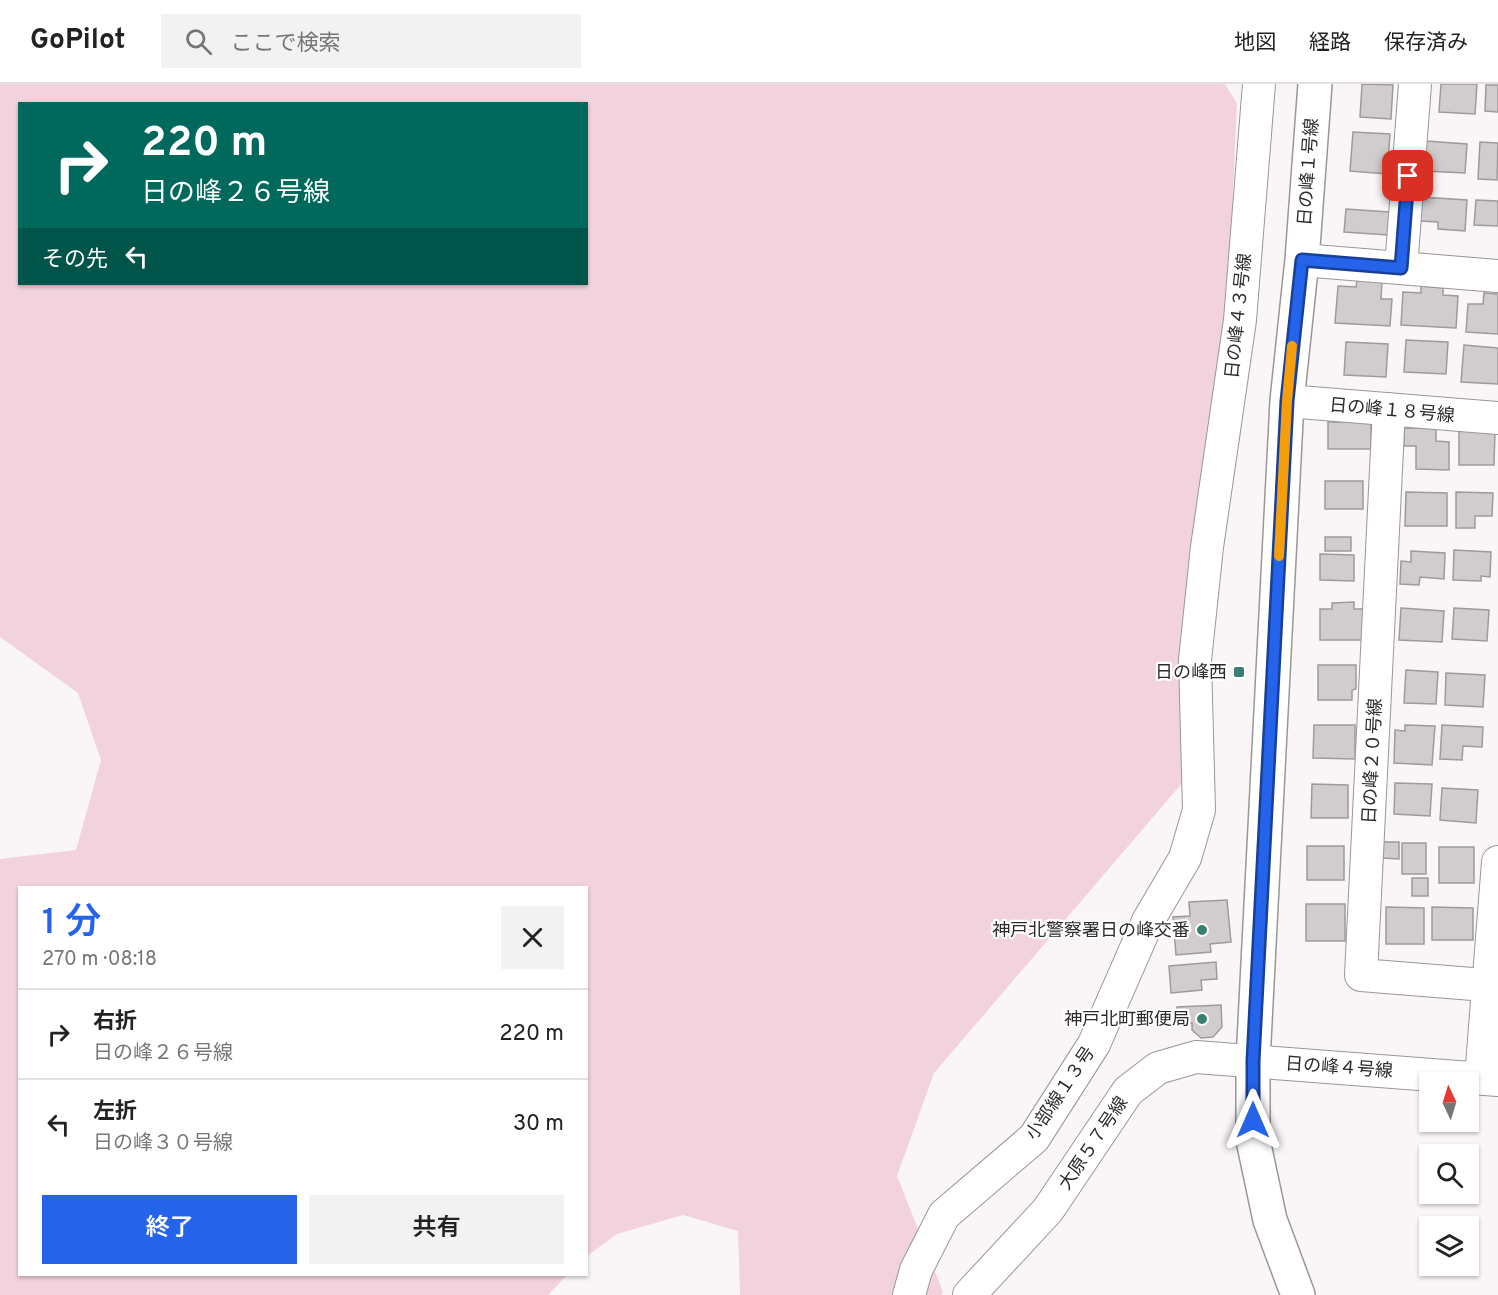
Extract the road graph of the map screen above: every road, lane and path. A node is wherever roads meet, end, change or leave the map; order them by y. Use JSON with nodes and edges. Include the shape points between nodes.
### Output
{"nodes":[{"id":1,"x":1259,"y":84,"type":"edge"},
{"id":2,"x":1315,"y":84,"type":"edge"},
{"id":3,"x":1415,"y":84,"type":"edge"},
{"id":4,"x":1302,"y":260,"type":"junction"},
{"id":5,"x":1401,"y":268,"type":"junction"},
{"id":6,"x":1498,"y":276,"type":"edge"},
{"id":7,"x":1287,"y":401,"type":"junction"},
{"id":8,"x":1389,"y":409,"type":"junction"},
{"id":9,"x":1498,"y":418,"type":"edge"},
{"id":10,"x":1207,"y":547,"type":"joint"},
{"id":11,"x":1498,"y":862,"type":"edge"},
{"id":12,"x":1493,"y":986,"type":"edge"},
{"id":13,"x":1253,"y":1061,"type":"junction"},
{"id":14,"x":1490,"y":1079,"type":"edge"},
{"id":15,"x":909,"y":1295,"type":"edge"},
{"id":16,"x":969,"y":1295,"type":"edge"},
{"id":17,"x":1298,"y":1295,"type":"edge"}],
"edges":[{"from":1,"to":10,"type":"street","name":"日の峰４３号線","via":[[1240,320]]},
{"from":2,"to":4,"type":"street","name":"日の峰１号線"},
{"from":3,"to":5,"type":"street"},
{"from":4,"to":5,"type":"street"},
{"from":4,"to":7,"type":"street","name":"日の峰１号線"},
{"from":5,"to":6,"type":"street"},
{"from":7,"to":8,"type":"street","name":"日の峰１８号線"},
{"from":7,"to":13,"type":"street","name":"日の峰１号線"},
{"from":8,"to":9,"type":"street","name":"日の峰１８号線"},
{"from":8,"to":12,"type":"street","name":"日の峰２０号線","via":[[1362,975]]},
{"from":10,"to":15,"type":"street","name":"小部線１３号","via":[[1195,660],[1199,810],[1185,858],[1148,921],[1094,1044],[1034,1138],[944,1215],[916,1270]]},
{"from":11,"to":12,"type":"street"},
{"from":12,"to":14,"type":"street"},
{"from":13,"to":14,"type":"street","name":"日の峰４号線"},
{"from":13,"to":16,"type":"street","name":"大原５７号線","via":[[1196,1057],[1158,1068],[1128,1091],[1048,1210]]},
{"from":13,"to":17,"type":"street","name":"日の峰１号線","via":[[1253,1140],[1270,1220]]}]}
